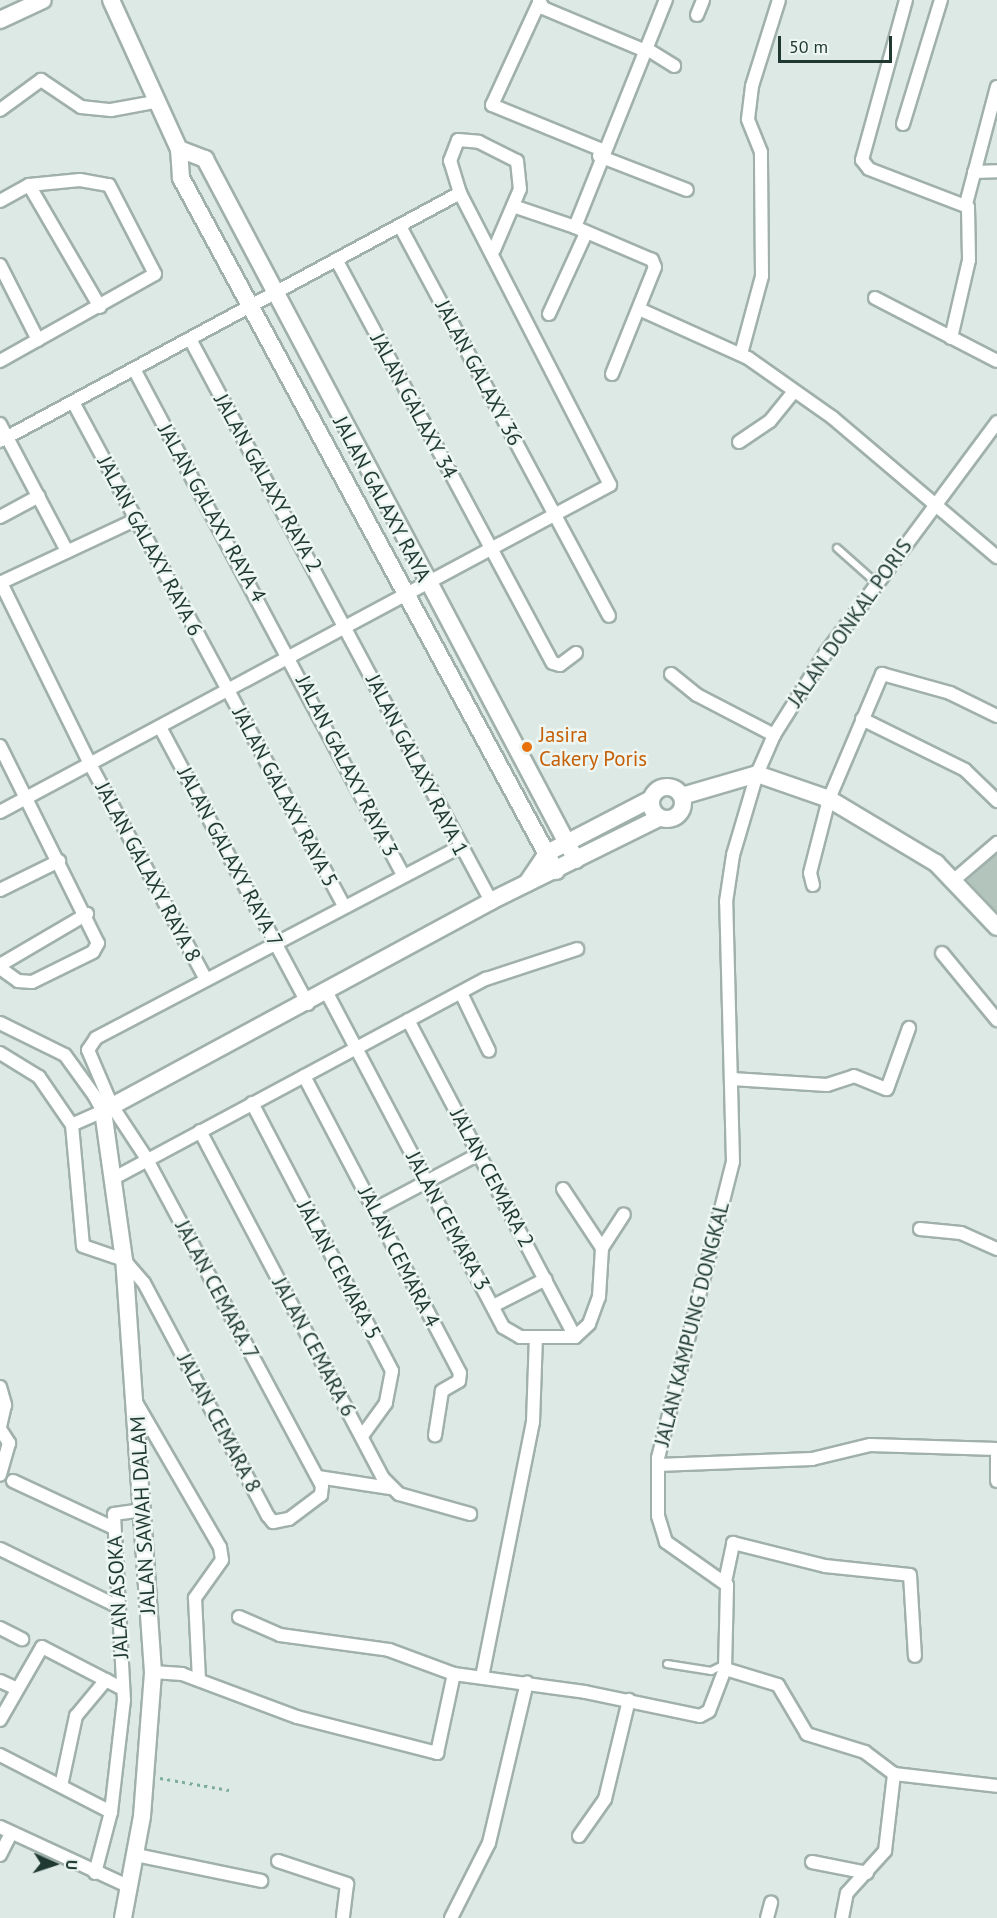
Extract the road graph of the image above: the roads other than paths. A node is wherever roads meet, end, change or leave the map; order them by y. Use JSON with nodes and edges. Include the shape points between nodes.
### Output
{"nodes":[{"id":1,"x":43,"y":0,"type":"edge"},
{"id":2,"x":111,"y":0,"type":"edge"},
{"id":3,"x":666,"y":0,"type":"edge"},
{"id":4,"x":703,"y":0,"type":"edge"},
{"id":5,"x":779,"y":0,"type":"edge"},
{"id":6,"x":906,"y":0,"type":"edge"},
{"id":7,"x":941,"y":0,"type":"edge"},
{"id":8,"x":539,"y":2,"type":"edge"},
{"id":9,"x":697,"y":15,"type":"dead end"},
{"id":10,"x":0,"y":20,"type":"edge"},
{"id":11,"x":646,"y":50,"type":"junction"},
{"id":12,"x":674,"y":66,"type":"dead end"},
{"id":13,"x":997,"y":87,"type":"edge"},
{"id":14,"x":155,"y":102,"type":"junction"},
{"id":15,"x":0,"y":110,"type":"edge"},
{"id":16,"x":903,"y":124,"type":"dead end"},
{"id":17,"x":179,"y":149,"type":"junction"},
{"id":18,"x":601,"y":153,"type":"junction"},
{"id":19,"x":997,"y":171,"type":"edge"},
{"id":20,"x":974,"y":172,"type":"junction"},
{"id":21,"x":29,"y":185,"type":"junction"},
{"id":22,"x":687,"y":190,"type":"dead end"},
{"id":23,"x":460,"y":193,"type":"junction"},
{"id":24,"x":0,"y":201,"type":"edge"},
{"id":25,"x":966,"y":204,"type":"junction"},
{"id":26,"x":513,"y":206,"type":"junction"},
{"id":27,"x":401,"y":228,"type":"junction"},
{"id":28,"x":580,"y":230,"type":"junction"},
{"id":29,"x":494,"y":250,"type":"junction"},
{"id":30,"x":337,"y":261,"type":"junction"},
{"id":31,"x":0,"y":265,"type":"edge"},
{"id":32,"x":274,"y":294,"type":"junction"},
{"id":33,"x":875,"y":298,"type":"dead end"},
{"id":34,"x":251,"y":306,"type":"junction"},
{"id":35,"x":100,"y":307,"type":"junction"},
{"id":36,"x":639,"y":309,"type":"junction"},
{"id":37,"x":549,"y":314,"type":"dead end"},
{"id":38,"x":951,"y":338,"type":"junction"},
{"id":39,"x":190,"y":339,"type":"junction"},
{"id":40,"x":38,"y":340,"type":"junction"},
{"id":41,"x":741,"y":354,"type":"junction"},
{"id":42,"x":0,"y":361,"type":"edge"},
{"id":43,"x":997,"y":361,"type":"edge"},
{"id":44,"x":134,"y":369,"type":"junction"},
{"id":45,"x":612,"y":374,"type":"dead end"},
{"id":46,"x":794,"y":391,"type":"junction"},
{"id":47,"x":73,"y":402,"type":"junction"},
{"id":48,"x":997,"y":422,"type":"edge"},
{"id":49,"x":0,"y":424,"type":"edge"},
{"id":50,"x":3,"y":439,"type":"edge"},
{"id":51,"x":739,"y":442,"type":"dead end"},
{"id":52,"x":39,"y":496,"type":"junction"},
{"id":53,"x":938,"y":508,"type":"junction"},
{"id":54,"x":0,"y":517,"type":"edge"},
{"id":55,"x":556,"y":518,"type":"junction"},
{"id":56,"x":137,"y":519,"type":"junction"},
{"id":57,"x":837,"y":548,"type":"dead end"},
{"id":58,"x":67,"y":551,"type":"junction"},
{"id":59,"x":492,"y":552,"type":"junction"},
{"id":60,"x":997,"y":557,"type":"edge"},
{"id":61,"x":874,"y":581,"type":"junction"},
{"id":62,"x":1,"y":583,"type":"edge"},
{"id":63,"x":427,"y":585,"type":"junction"},
{"id":64,"x":405,"y":596,"type":"junction"},
{"id":65,"x":609,"y":616,"type":"dead end"},
{"id":66,"x":346,"y":626,"type":"junction"},
{"id":67,"x":576,"y":653,"type":"dead end"},
{"id":68,"x":290,"y":656,"type":"junction"},
{"id":69,"x":671,"y":674,"type":"dead end"},
{"id":70,"x":227,"y":691,"type":"junction"},
{"id":71,"x":997,"y":716,"type":"edge"},
{"id":72,"x":862,"y":719,"type":"junction"},
{"id":73,"x":160,"y":727,"type":"junction"},
{"id":74,"x":774,"y":735,"type":"junction"},
{"id":75,"x":0,"y":746,"type":"edge"},
{"id":76,"x":90,"y":764,"type":"junction"},
{"id":77,"x":757,"y":774,"type":"junction"},
{"id":78,"x":682,"y":796,"type":"junction"},
{"id":79,"x":28,"y":798,"type":"junction"},
{"id":80,"x":651,"y":799,"type":"junction"},
{"id":81,"x":829,"y":799,"type":"junction"},
{"id":82,"x":997,"y":801,"type":"edge"},
{"id":83,"x":0,"y":812,"type":"edge"},
{"id":84,"x":659,"y":818,"type":"junction"},
{"id":85,"x":567,"y":842,"type":"junction"},
{"id":86,"x":997,"y":843,"type":"edge"},
{"id":87,"x":460,"y":847,"type":"junction"},
{"id":88,"x":547,"y":853,"type":"junction"},
{"id":89,"x":576,"y":860,"type":"junction"},
{"id":90,"x":59,"y":861,"type":"junction"},
{"id":91,"x":556,"y":871,"type":"junction"},
{"id":92,"x":403,"y":875,"type":"junction"},
{"id":93,"x":954,"y":880,"type":"junction"},
{"id":94,"x":527,"y":883,"type":"junction"},
{"id":95,"x":813,"y":885,"type":"dead end"},
{"id":96,"x":0,"y":890,"type":"edge"},
{"id":97,"x":491,"y":902,"type":"junction"},
{"id":98,"x":343,"y":904,"type":"junction"},
{"id":99,"x":87,"y":914,"type":"junction"},
{"id":100,"x":997,"y":927,"type":"edge"},
{"id":101,"x":277,"y":943,"type":"junction"},
{"id":102,"x":577,"y":949,"type":"dead end"},
{"id":103,"x":942,"y":953,"type":"dead end"},
{"id":104,"x":0,"y":967,"type":"edge"},
{"id":105,"x":206,"y":979,"type":"junction"},
{"id":106,"x":327,"y":993,"type":"junction"},
{"id":107,"x":460,"y":993,"type":"junction"},
{"id":108,"x":308,"y":1004,"type":"junction"},
{"id":109,"x":408,"y":1020,"type":"junction"},
{"id":110,"x":997,"y":1020,"type":"edge"},
{"id":111,"x":0,"y":1023,"type":"edge"},
{"id":112,"x":909,"y":1028,"type":"dead end"},
{"id":113,"x":357,"y":1049,"type":"junction"},
{"id":114,"x":489,"y":1051,"type":"dead end"},
{"id":115,"x":0,"y":1053,"type":"edge"},
{"id":116,"x":304,"y":1076,"type":"junction"},
{"id":117,"x":732,"y":1079,"type":"junction"},
{"id":118,"x":252,"y":1103,"type":"junction"},
{"id":119,"x":104,"y":1110,"type":"junction"},
{"id":120,"x":77,"y":1123,"type":"junction"},
{"id":121,"x":200,"y":1131,"type":"junction"},
{"id":122,"x":479,"y":1154,"type":"junction"},
{"id":123,"x":147,"y":1160,"type":"junction"},
{"id":124,"x":116,"y":1177,"type":"junction"},
{"id":125,"x":427,"y":1182,"type":"junction"},
{"id":126,"x":563,"y":1189,"type":"dead end"},
{"id":127,"x":375,"y":1209,"type":"junction"},
{"id":128,"x":624,"y":1214,"type":"dead end"},
{"id":129,"x":920,"y":1229,"type":"dead end"},
{"id":130,"x":602,"y":1248,"type":"junction"},
{"id":131,"x":997,"y":1249,"type":"edge"},
{"id":132,"x":124,"y":1260,"type":"junction"},
{"id":133,"x":546,"y":1279,"type":"junction"},
{"id":134,"x":493,"y":1306,"type":"junction"},
{"id":135,"x":536,"y":1337,"type":"junction"},
{"id":136,"x":575,"y":1337,"type":"junction"},
{"id":137,"x":0,"y":1387,"type":"edge"},
{"id":138,"x":137,"y":1404,"type":"junction"},
{"id":139,"x":0,"y":1427,"type":"edge"},
{"id":140,"x":362,"y":1436,"type":"junction"},
{"id":141,"x":435,"y":1436,"type":"dead end"},
{"id":142,"x":997,"y":1449,"type":"edge"},
{"id":143,"x":997,"y":1456,"type":"edge"},
{"id":144,"x":658,"y":1465,"type":"junction"},
{"id":145,"x":0,"y":1475,"type":"edge"},
{"id":146,"x":318,"y":1477,"type":"junction"},
{"id":147,"x":13,"y":1481,"type":"dead end"},
{"id":148,"x":997,"y":1481,"type":"edge"},
{"id":149,"x":390,"y":1488,"type":"junction"},
{"id":150,"x":140,"y":1510,"type":"junction"},
{"id":151,"x":470,"y":1514,"type":"dead end"},
{"id":152,"x":114,"y":1528,"type":"junction"},
{"id":153,"x":0,"y":1549,"type":"edge"},
{"id":154,"x":725,"y":1582,"type":"junction"},
{"id":155,"x":119,"y":1607,"type":"junction"},
{"id":156,"x":238,"y":1617,"type":"dead end"},
{"id":157,"x":0,"y":1628,"type":"edge"},
{"id":158,"x":22,"y":1639,"type":"dead end"},
{"id":159,"x":915,"y":1656,"type":"dead end"},
{"id":160,"x":667,"y":1664,"type":"dead end"},
{"id":161,"x":724,"y":1667,"type":"junction"},
{"id":162,"x":153,"y":1672,"type":"junction"},
{"id":163,"x":454,"y":1674,"type":"junction"},
{"id":164,"x":482,"y":1677,"type":"junction"},
{"id":165,"x":106,"y":1680,"type":"junction"},
{"id":166,"x":199,"y":1680,"type":"junction"},
{"id":167,"x":0,"y":1681,"type":"edge"},
{"id":168,"x":526,"y":1682,"type":"junction"},
{"id":169,"x":16,"y":1689,"type":"junction"},
{"id":170,"x":123,"y":1689,"type":"junction"},
{"id":171,"x":629,"y":1700,"type":"junction"},
{"id":172,"x":0,"y":1720,"type":"edge"},
{"id":173,"x":0,"y":1755,"type":"edge"},
{"id":174,"x":894,"y":1774,"type":"junction"},
{"id":175,"x":61,"y":1786,"type":"junction"},
{"id":176,"x":997,"y":1786,"type":"edge"},
{"id":177,"x":111,"y":1812,"type":"junction"},
{"id":178,"x":6,"y":1830,"type":"edge"},
{"id":179,"x":579,"y":1836,"type":"dead end"},
{"id":180,"x":0,"y":1855,"type":"edge"},
{"id":181,"x":136,"y":1855,"type":"junction"},
{"id":182,"x":278,"y":1861,"type":"dead end"},
{"id":183,"x":812,"y":1862,"type":"dead end"},
{"id":184,"x":867,"y":1873,"type":"junction"},
{"id":185,"x":100,"y":1876,"type":"junction"},
{"id":186,"x":261,"y":1881,"type":"dead end"},
{"id":187,"x":127,"y":1886,"type":"junction"},
{"id":188,"x":771,"y":1904,"type":"dead end"},
{"id":189,"x":123,"y":1918,"type":"edge"},
{"id":190,"x":343,"y":1918,"type":"edge"},
{"id":191,"x":451,"y":1918,"type":"edge"},
{"id":192,"x":767,"y":1918,"type":"edge"},
{"id":193,"x":842,"y":1918,"type":"edge"}],
"edges":[{"from":1,"to":10,"type":"street"},
{"from":2,"to":14,"type":"street","name":"JALAN GALAXY RAYA"},
{"from":3,"to":11,"type":"street"},
{"from":4,"to":9,"type":"street"},
{"from":5,"to":41,"type":"street","via":[[752,86],[748,119],[761,153],[762,276]]},
{"from":6,"to":25,"type":"street","via":[[862,160],[868,169]]},
{"from":7,"to":16,"type":"street"},
{"from":8,"to":11,"type":"street"},
{"from":8,"to":18,"type":"street","via":[[492,105]]},
{"from":11,"to":12,"type":"street"},
{"from":11,"to":18,"type":"street"},
{"from":13,"to":20,"type":"street"},
{"from":14,"to":15,"type":"street","via":[[111,110],[81,106],[40,80]]},
{"from":14,"to":17,"type":"street","name":"JALAN GALAXY RAYA"},
{"from":17,"to":32,"type":"street","name":"JALAN GALAXY RAYA","via":[[205,159]]},
{"from":17,"to":34,"type":"street","name":"JALAN GALAXY RAYA","via":[[181,178]]},
{"from":18,"to":22,"type":"street"},
{"from":18,"to":28,"type":"street"},
{"from":19,"to":20,"type":"street"},
{"from":20,"to":25,"type":"street"},
{"from":21,"to":24,"type":"street"},
{"from":21,"to":35,"type":"street"},
{"from":21,"to":35,"type":"street","via":[[80,180],[112,187],[155,274]]},
{"from":23,"to":26,"type":"street","via":[[451,148],[458,140],[479,142],[507,152],[520,167]]},
{"from":23,"to":27,"type":"street"},
{"from":23,"to":29,"type":"street"},
{"from":25,"to":38,"type":"street","via":[[972,219],[969,261]]},
{"from":26,"to":28,"type":"street"},
{"from":26,"to":29,"type":"street"},
{"from":27,"to":30,"type":"street"},
{"from":27,"to":55,"type":"street","name":"JALAN GALAXY 36"},
{"from":28,"to":36,"type":"street","via":[[652,260],[654,274]]},
{"from":28,"to":37,"type":"street"},
{"from":29,"to":55,"type":"street","via":[[609,479],[608,491]]},
{"from":30,"to":32,"type":"street"},
{"from":30,"to":59,"type":"street","name":"JALAN GALAXY 34"},
{"from":31,"to":40,"type":"street"},
{"from":32,"to":34,"type":"street"},
{"from":32,"to":63,"type":"street","name":"JALAN GALAXY RAYA"},
{"from":33,"to":38,"type":"street"},
{"from":34,"to":39,"type":"street"},
{"from":34,"to":64,"type":"street","name":"JALAN GALAXY RAYA"},
{"from":35,"to":40,"type":"street"},
{"from":36,"to":41,"type":"street"},
{"from":36,"to":45,"type":"street"},
{"from":38,"to":43,"type":"street"},
{"from":39,"to":44,"type":"street"},
{"from":39,"to":66,"type":"street","name":"JALAN GALAXY RAYA 2"},
{"from":40,"to":42,"type":"street"},
{"from":41,"to":46,"type":"street"},
{"from":44,"to":47,"type":"street"},
{"from":44,"to":68,"type":"street","name":"JALAN GALAXY RAYA 4"},
{"from":46,"to":51,"type":"street","via":[[770,421]]},
{"from":46,"to":53,"type":"street"},
{"from":47,"to":50,"type":"street"},
{"from":47,"to":56,"type":"street","name":"JALAN GALAXY RAYA 6"},
{"from":48,"to":53,"type":"street","name":"JALAN DONKAL PORIS"},
{"from":49,"to":50,"type":"street"},
{"from":50,"to":52,"type":"street"},
{"from":52,"to":54,"type":"street"},
{"from":52,"to":58,"type":"street"},
{"from":53,"to":60,"type":"street"},
{"from":53,"to":61,"type":"street","name":"JALAN DONKAL PORIS"},
{"from":55,"to":59,"type":"street"},
{"from":55,"to":65,"type":"street","name":"JALAN GALAXY 36"},
{"from":56,"to":58,"type":"street"},
{"from":56,"to":70,"type":"street","name":"JALAN GALAXY RAYA 6"},
{"from":57,"to":61,"type":"lane"},
{"from":58,"to":62,"type":"street"},
{"from":59,"to":63,"type":"street"},
{"from":59,"to":67,"type":"street","name":"JALAN GALAXY 34","via":[[553,663],[560,665]]},
{"from":61,"to":74,"type":"street","name":"JALAN DONKAL PORIS"},
{"from":62,"to":76,"type":"street","name":"JALAN GALAXY RAYA 8"},
{"from":63,"to":64,"type":"street"},
{"from":63,"to":85,"type":"street","name":"JALAN GALAXY RAYA"},
{"from":64,"to":66,"type":"street"},
{"from":64,"to":88,"type":"street","name":"JALAN GALAXY RAYA"},
{"from":66,"to":68,"type":"street"},
{"from":66,"to":87,"type":"street","name":"JALAN GALAXY RAYA 1"},
{"from":68,"to":70,"type":"street"},
{"from":68,"to":92,"type":"street","name":"JALAN GALAXY RAYA 3"},
{"from":69,"to":74,"type":"street","via":[[697,695]]},
{"from":70,"to":73,"type":"street"},
{"from":70,"to":98,"type":"street","name":"JALAN GALAXY RAYA 5"},
{"from":71,"to":72,"type":"street","via":[[888,672],[878,679]]},
{"from":72,"to":81,"type":"street"},
{"from":72,"to":82,"type":"street","via":[[966,770]]},
{"from":73,"to":76,"type":"street"},
{"from":73,"to":101,"type":"street","name":"JALAN GALAXY RAYA 7"},
{"from":74,"to":77,"type":"street","name":"JALAN DONKAL PORIS"},
{"from":75,"to":79,"type":"street"},
{"from":76,"to":79,"type":"street"},
{"from":76,"to":105,"type":"street","name":"JALAN GALAXY RAYA 8"},
{"from":77,"to":78,"type":"street"},
{"from":77,"to":81,"type":"street"},
{"from":77,"to":117,"type":"street","name":"JALAN KAMPUNG DONGKAL","via":[[733,855],[726,903]]},
{"from":78,"to":80,"type":"street","via":[[668,787]]},
{"from":78,"to":84,"type":"street","via":[[681,813]]},
{"from":79,"to":83,"type":"street"},
{"from":79,"to":90,"type":"street"},
{"from":80,"to":84,"type":"street"},
{"from":80,"to":85,"type":"street"},
{"from":81,"to":93,"type":"street","via":[[910,843]]},
{"from":81,"to":95,"type":"street","via":[[810,873]]},
{"from":84,"to":89,"type":"street"},
{"from":85,"to":88,"type":"street"},
{"from":85,"to":89,"type":"street","name":"JALAN GALAXY RAYA"},
{"from":86,"to":93,"type":"street"},
{"from":87,"to":92,"type":"street"},
{"from":87,"to":97,"type":"street","name":"JALAN GALAXY RAYA 1"},
{"from":88,"to":91,"type":"street","name":"JALAN GALAXY RAYA"},
{"from":88,"to":94,"type":"street"},
{"from":89,"to":91,"type":"street"},
{"from":90,"to":96,"type":"street"},
{"from":90,"to":99,"type":"street"},
{"from":91,"to":94,"type":"street"},
{"from":92,"to":98,"type":"street"},
{"from":93,"to":100,"type":"street"},
{"from":94,"to":97,"type":"street"},
{"from":97,"to":106,"type":"street"},
{"from":98,"to":101,"type":"street"},
{"from":99,"to":104,"type":"street"},
{"from":99,"to":104,"type":"street","via":[[98,934],[93,952],[32,982],[18,981]]},
{"from":101,"to":105,"type":"street"},
{"from":101,"to":108,"type":"street","name":"JALAN GALAXY RAYA 7"},
{"from":102,"to":107,"type":"street","via":[[530,962]]},
{"from":103,"to":110,"type":"street"},
{"from":105,"to":119,"type":"street","via":[[91,1042],[88,1050]]},
{"from":106,"to":108,"type":"street"},
{"from":106,"to":113,"type":"street","name":"JALAN CEMARA 3"},
{"from":107,"to":109,"type":"street"},
{"from":107,"to":114,"type":"street"},
{"from":108,"to":119,"type":"street"},
{"from":109,"to":113,"type":"street"},
{"from":109,"to":122,"type":"street","name":"JALAN CEMARA 2"},
{"from":111,"to":119,"type":"street","via":[[65,1055]]},
{"from":112,"to":117,"type":"street","via":[[887,1089],[854,1077],[827,1085]]},
{"from":113,"to":116,"type":"street"},
{"from":113,"to":125,"type":"street","name":"JALAN CEMARA 3"},
{"from":115,"to":120,"type":"street","via":[[39,1077]]},
{"from":116,"to":118,"type":"street"},
{"from":116,"to":127,"type":"street","name":"JALAN CEMARA 4"},
{"from":117,"to":144,"type":"street","name":"JALAN KAMPUNG DONGKAL","via":[[733,1162]]},
{"from":118,"to":121,"type":"street"},
{"from":118,"to":140,"type":"street","name":"JALAN CEMARA 5","via":[[392,1371],[386,1403]]},
{"from":119,"to":120,"type":"street"},
{"from":119,"to":123,"type":"street","name":"JALAN CEMARA 7"},
{"from":119,"to":124,"type":"street","name":"JALAN SAWAH DALAM"},
{"from":120,"to":132,"type":"street","via":[[81,1242],[87,1249],[107,1251]]},
{"from":121,"to":123,"type":"street"},
{"from":121,"to":140,"type":"street","name":"JALAN CEMARA 6"},
{"from":122,"to":125,"type":"street"},
{"from":122,"to":133,"type":"street","name":"JALAN CEMARA 2"},
{"from":123,"to":124,"type":"street"},
{"from":123,"to":146,"type":"street","name":"JALAN CEMARA 7"},
{"from":124,"to":132,"type":"street","name":"JALAN SAWAH DALAM"},
{"from":125,"to":127,"type":"street"},
{"from":125,"to":134,"type":"street","name":"JALAN CEMARA 3"},
{"from":126,"to":130,"type":"street"},
{"from":127,"to":141,"type":"street","name":"JALAN CEMARA 4","via":[[460,1373],[459,1381],[442,1391]]},
{"from":128,"to":130,"type":"street"},
{"from":129,"to":131,"type":"street","via":[[961,1233]]},
{"from":130,"to":136,"type":"street","via":[[599,1297],[589,1324]]},
{"from":132,"to":138,"type":"street","name":"JALAN SAWAH DALAM"},
{"from":132,"to":146,"type":"street","name":"JALAN CEMARA 8","via":[[144,1283],[271,1521],[289,1519],[316,1500],[323,1491]]},
{"from":133,"to":134,"type":"street"},
{"from":133,"to":136,"type":"street","name":"JALAN CEMARA 2"},
{"from":134,"to":135,"type":"street","name":"JALAN CEMARA 3","via":[[510,1334]]},
{"from":135,"to":136,"type":"street","name":"JALAN CEMARA 3"},
{"from":135,"to":164,"type":"street","via":[[533,1422]]},
{"from":137,"to":139,"type":"street","via":[[6,1406]]},
{"from":138,"to":150,"type":"street","name":"JALAN SAWAH DALAM"},
{"from":138,"to":166,"type":"street","via":[[220,1547],[222,1560],[195,1598]]},
{"from":139,"to":145,"type":"street","via":[[9,1443]]},
{"from":140,"to":149,"type":"street","name":"JALAN CEMARA 6"},
{"from":142,"to":144,"type":"street","via":[[870,1445],[813,1459]]},
{"from":143,"to":148,"type":"street"},
{"from":144,"to":154,"type":"street","name":"JALAN KAMPUNG DONGKAL","via":[[658,1516],[666,1542]]},
{"from":146,"to":149,"type":"street"},
{"from":147,"to":152,"type":"street"},
{"from":149,"to":151,"type":"street"},
{"from":150,"to":152,"type":"street","name":"JALAN ASOKA","via":[[120,1510],[114,1514]]},
{"from":150,"to":162,"type":"street","name":"JALAN SAWAH DALAM"},
{"from":152,"to":155,"type":"street","name":"JALAN ASOKA"},
{"from":153,"to":155,"type":"street"},
{"from":154,"to":159,"type":"street","via":[[733,1543],[825,1566],[910,1575]]},
{"from":154,"to":161,"type":"street","via":[[730,1597]]},
{"from":155,"to":170,"type":"street","name":"JALAN ASOKA"},
{"from":156,"to":163,"type":"street","via":[[280,1635],[389,1650]]},
{"from":157,"to":158,"type":"street"},
{"from":160,"to":161,"type":"lane","via":[[711,1671]]},
{"from":161,"to":171,"type":"street","via":[[709,1711],[700,1716]]},
{"from":161,"to":174,"type":"street","via":[[778,1685],[807,1734],[865,1752]]},
{"from":162,"to":166,"type":"street"},
{"from":162,"to":181,"type":"street","name":"JALAN SAWAH DALAM","via":[[147,1775]]},
{"from":163,"to":164,"type":"street"},
{"from":163,"to":166,"type":"street","via":[[437,1753],[297,1717]]},
{"from":164,"to":168,"type":"street"},
{"from":165,"to":169,"type":"street","name":"JALAN ASOKA","via":[[42,1647]]},
{"from":165,"to":170,"type":"street","name":"JALAN ASOKA"},
{"from":165,"to":175,"type":"street","via":[[76,1716]]},
{"from":167,"to":169,"type":"street"},
{"from":168,"to":171,"type":"street"},
{"from":168,"to":191,"type":"street","via":[[489,1843]]},
{"from":169,"to":172,"type":"street"},
{"from":170,"to":177,"type":"street","name":"JALAN ASOKA"},
{"from":171,"to":179,"type":"street","via":[[605,1799]]},
{"from":173,"to":175,"type":"street"},
{"from":174,"to":176,"type":"street"},
{"from":174,"to":184,"type":"street","via":[[885,1851]]},
{"from":175,"to":177,"type":"street"},
{"from":177,"to":185,"type":"street","name":"JALAN ASOKA"},
{"from":178,"to":180,"type":"street"},
{"from":178,"to":185,"type":"street"},
{"from":181,"to":186,"type":"street"},
{"from":181,"to":187,"type":"street","name":"JALAN SAWAH DALAM"},
{"from":182,"to":190,"type":"street","via":[[347,1884]]},
{"from":183,"to":184,"type":"street"},
{"from":184,"to":193,"type":"street","via":[[844,1899]]},
{"from":185,"to":187,"type":"street"},
{"from":187,"to":189,"type":"street","name":"JALAN SAWAH DALAM"},
{"from":188,"to":192,"type":"street"}]}
